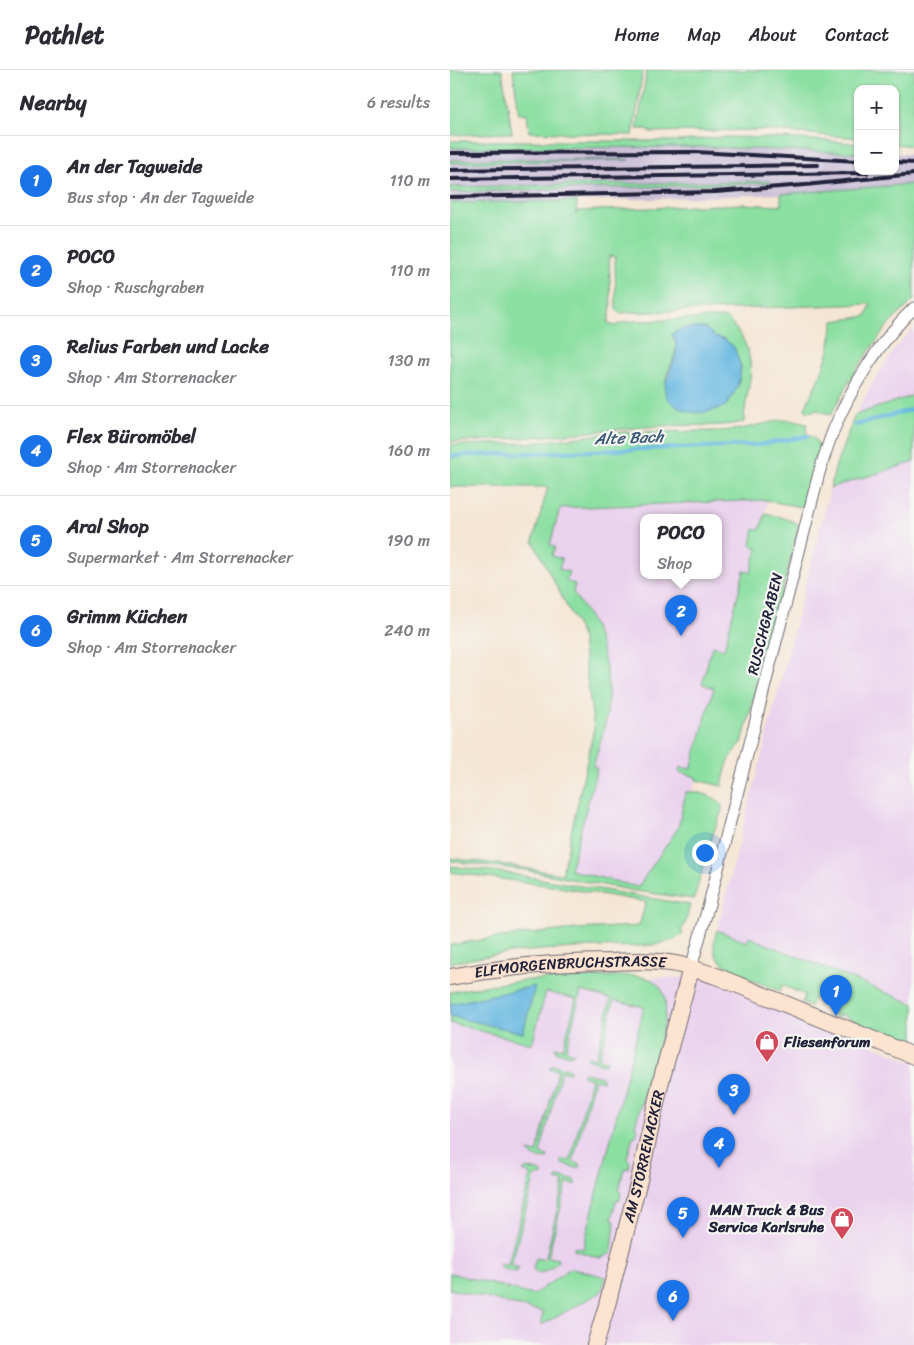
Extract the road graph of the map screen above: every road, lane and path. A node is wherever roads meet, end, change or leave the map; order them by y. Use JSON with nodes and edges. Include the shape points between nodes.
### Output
{"nodes":[{"id":1,"x":914,"y":308,"type":"edge"},
{"id":2,"x":691,"y":968,"type":"junction"},
{"id":3,"x":450,"y":977,"type":"edge"},
{"id":4,"x":914,"y":1056,"type":"edge"},
{"id":5,"x":595,"y":1345,"type":"edge"}],
"edges":[{"from":1,"to":2,"type":"street","name":"RUSCHGRABEN","via":[[854,387],[834,429],[819,473]]},
{"from":2,"to":3,"type":"main road","name":"ELFMORGENBRUCHSTRASSE","via":[[659,962],[573,962]]},
{"from":2,"to":4,"type":"main road","name":"ELFMORGENBRUCHSTRASSE"},
{"from":2,"to":5,"type":"main road","name":"AM STORRENACKER"}]}
